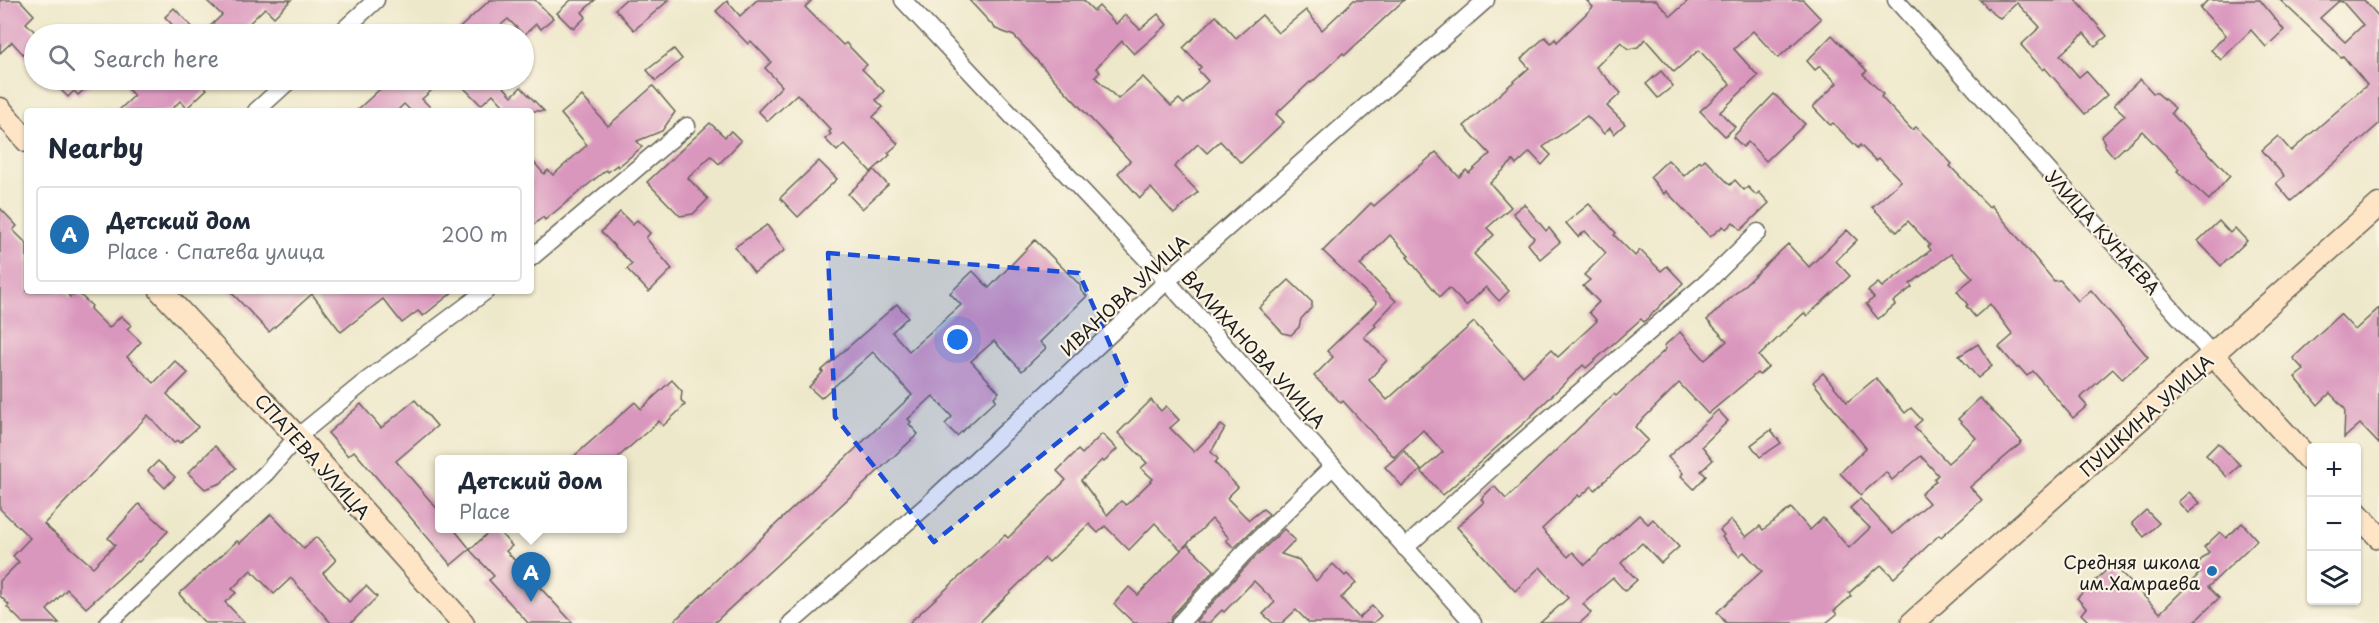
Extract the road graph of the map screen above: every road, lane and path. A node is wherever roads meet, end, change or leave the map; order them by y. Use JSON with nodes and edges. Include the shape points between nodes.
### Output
{"nodes":[{"id":1,"x":376,"y":0,"type":"edge"},
{"id":2,"x":903,"y":0,"type":"edge"},
{"id":3,"x":1486,"y":0,"type":"edge"},
{"id":4,"x":1896,"y":0,"type":"edge"},
{"id":5,"x":350,"y":24,"type":"edge"},
{"id":6,"x":279,"y":90,"type":"edge"},
{"id":7,"x":259,"y":108,"type":"edge"},
{"id":8,"x":0,"y":109,"type":"edge"},
{"id":9,"x":687,"y":126,"type":"dead end"},
{"id":10,"x":24,"y":137,"type":"edge"},
{"id":11,"x":2379,"y":205,"type":"edge"},
{"id":12,"x":1758,"y":232,"type":"dead end"},
{"id":13,"x":534,"y":255,"type":"edge"},
{"id":14,"x":1167,"y":281,"type":"junction"},
{"id":15,"x":164,"y":294,"type":"edge"},
{"id":16,"x":482,"y":294,"type":"edge"},
{"id":17,"x":2213,"y":355,"type":"junction"},
{"id":18,"x":297,"y":436,"type":"junction"},
{"id":19,"x":2307,"y":458,"type":"edge"},
{"id":20,"x":1333,"y":466,"type":"junction"},
{"id":21,"x":2361,"y":517,"type":"edge"},
{"id":22,"x":2379,"y":537,"type":"edge"},
{"id":23,"x":1405,"y":548,"type":"junction"},
{"id":24,"x":108,"y":623,"type":"edge"},
{"id":25,"x":463,"y":623,"type":"edge"},
{"id":26,"x":791,"y":623,"type":"edge"},
{"id":27,"x":1180,"y":623,"type":"edge"},
{"id":28,"x":1473,"y":623,"type":"edge"},
{"id":29,"x":1912,"y":623,"type":"edge"}],
"edges":[{"from":1,"to":5,"type":"street"},
{"from":2,"to":14,"type":"street","name":"ВАЛИХАНОВА УЛИЦА"},
{"from":3,"to":14,"type":"street","name":"ИВАНОВА УЛИЦА"},
{"from":4,"to":17,"type":"street","name":"УЛИЦА КУНАЕВА"},
{"from":6,"to":7,"type":"street"},
{"from":8,"to":10,"type":"street"},
{"from":9,"to":13,"type":"street"},
{"from":11,"to":17,"type":"street","name":"ПУШКИНА УЛИЦА"},
{"from":12,"to":23,"type":"street","via":[[1708,281]]},
{"from":14,"to":20,"type":"street","name":"ВАЛИХАНОВА УЛИЦА"},
{"from":14,"to":26,"type":"street","name":"ИВАНОВА УЛИЦА","via":[[926,506]]},
{"from":15,"to":18,"type":"street","name":"СПАТЕВА УЛИЦА"},
{"from":16,"to":18,"type":"street"},
{"from":17,"to":19,"type":"street","name":"УЛИЦА КУНАЕВА"},
{"from":17,"to":29,"type":"street","name":"ПУШКИНА УЛИЦА"},
{"from":18,"to":24,"type":"street","via":[[266,473]]},
{"from":18,"to":25,"type":"street","name":"СПАТЕВА УЛИЦА"},
{"from":20,"to":23,"type":"street","name":"ВАЛИХАНОВА УЛИЦА"},
{"from":20,"to":27,"type":"street","via":[[1242,555]]},
{"from":21,"to":22,"type":"street"},
{"from":23,"to":28,"type":"street","name":"ВАЛИХАНОВА УЛИЦА"}]}
